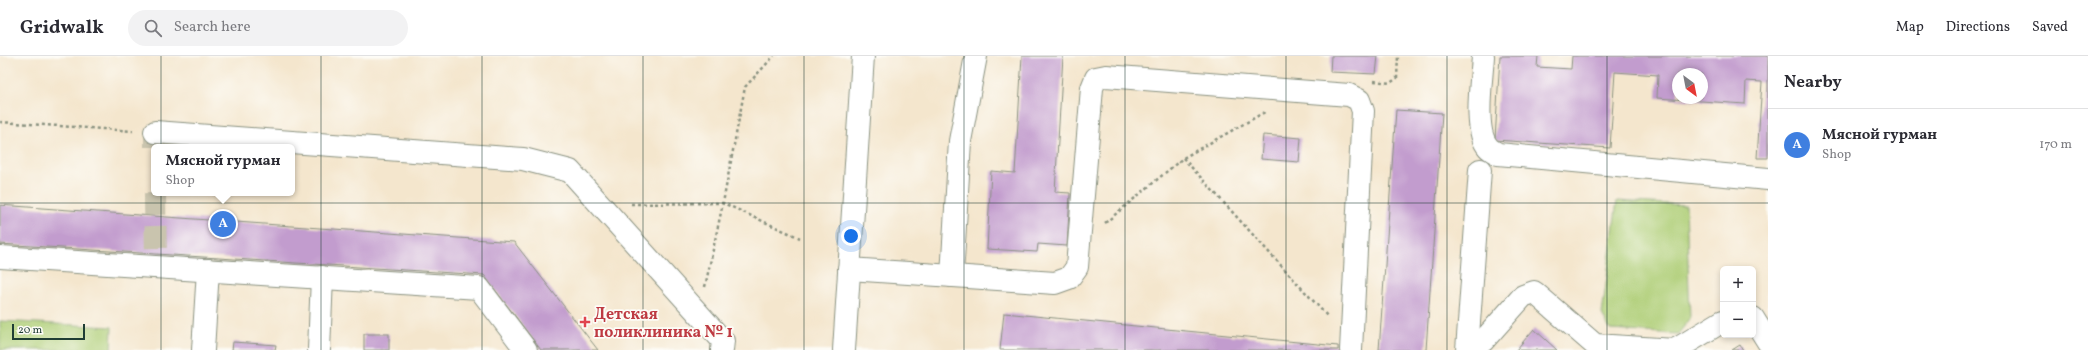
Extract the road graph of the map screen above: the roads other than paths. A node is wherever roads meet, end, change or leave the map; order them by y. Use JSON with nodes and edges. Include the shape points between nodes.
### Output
{"nodes":[{"id":1,"x":863,"y":56,"type":"edge"},
{"id":2,"x":976,"y":56,"type":"edge"},
{"id":3,"x":1483,"y":56,"type":"edge"},
{"id":4,"x":155,"y":132,"type":"road end"},
{"id":5,"x":1480,"y":170,"type":"dead end"},
{"id":6,"x":1768,"y":179,"type":"edge"},
{"id":7,"x":0,"y":257,"type":"edge"},
{"id":8,"x":849,"y":269,"type":"junction"},
{"id":9,"x":208,"y":270,"type":"junction"},
{"id":10,"x":952,"y":276,"type":"junction"},
{"id":11,"x":322,"y":277,"type":"junction"},
{"id":12,"x":1720,"y":323,"type":"edge"},
{"id":13,"x":1756,"y":323,"type":"edge"},
{"id":14,"x":1768,"y":342,"type":"edge"},
{"id":15,"x":1467,"y":345,"type":"edge"},
{"id":16,"x":1351,"y":346,"type":"edge"},
{"id":17,"x":203,"y":350,"type":"edge"},
{"id":18,"x":319,"y":350,"type":"edge"},
{"id":19,"x":526,"y":350,"type":"edge"},
{"id":20,"x":722,"y":350,"type":"edge"},
{"id":21,"x":844,"y":350,"type":"edge"}],
"edges":[{"from":1,"to":8,"type":"main road"},
{"from":2,"to":10,"type":"main road","via":[[960,141]]},
{"from":3,"to":6,"type":"main road","via":[[1480,121],[1488,147],[1498,154]]},
{"from":4,"to":20,"type":"main road","via":[[523,159],[570,171],[723,341]]},
{"from":5,"to":15,"type":"main road"},
{"from":7,"to":9,"type":"main road"},
{"from":8,"to":10,"type":"main road"},
{"from":8,"to":21,"type":"main road"},
{"from":9,"to":11,"type":"main road"},
{"from":9,"to":17,"type":"main road"},
{"from":10,"to":16,"type":"main road","via":[[1055,282],[1069,278],[1077,267],[1092,88],[1096,78],[1106,76],[1349,96],[1359,100],[1362,111]]},
{"from":11,"to":18,"type":"main road"},
{"from":11,"to":19,"type":"main road","via":[[479,288]]},
{"from":12,"to":15,"type":"main road","via":[[1675,350],[1595,345],[1534,292],[1523,296],[1483,341]]},
{"from":13,"to":14,"type":"main road"}]}
